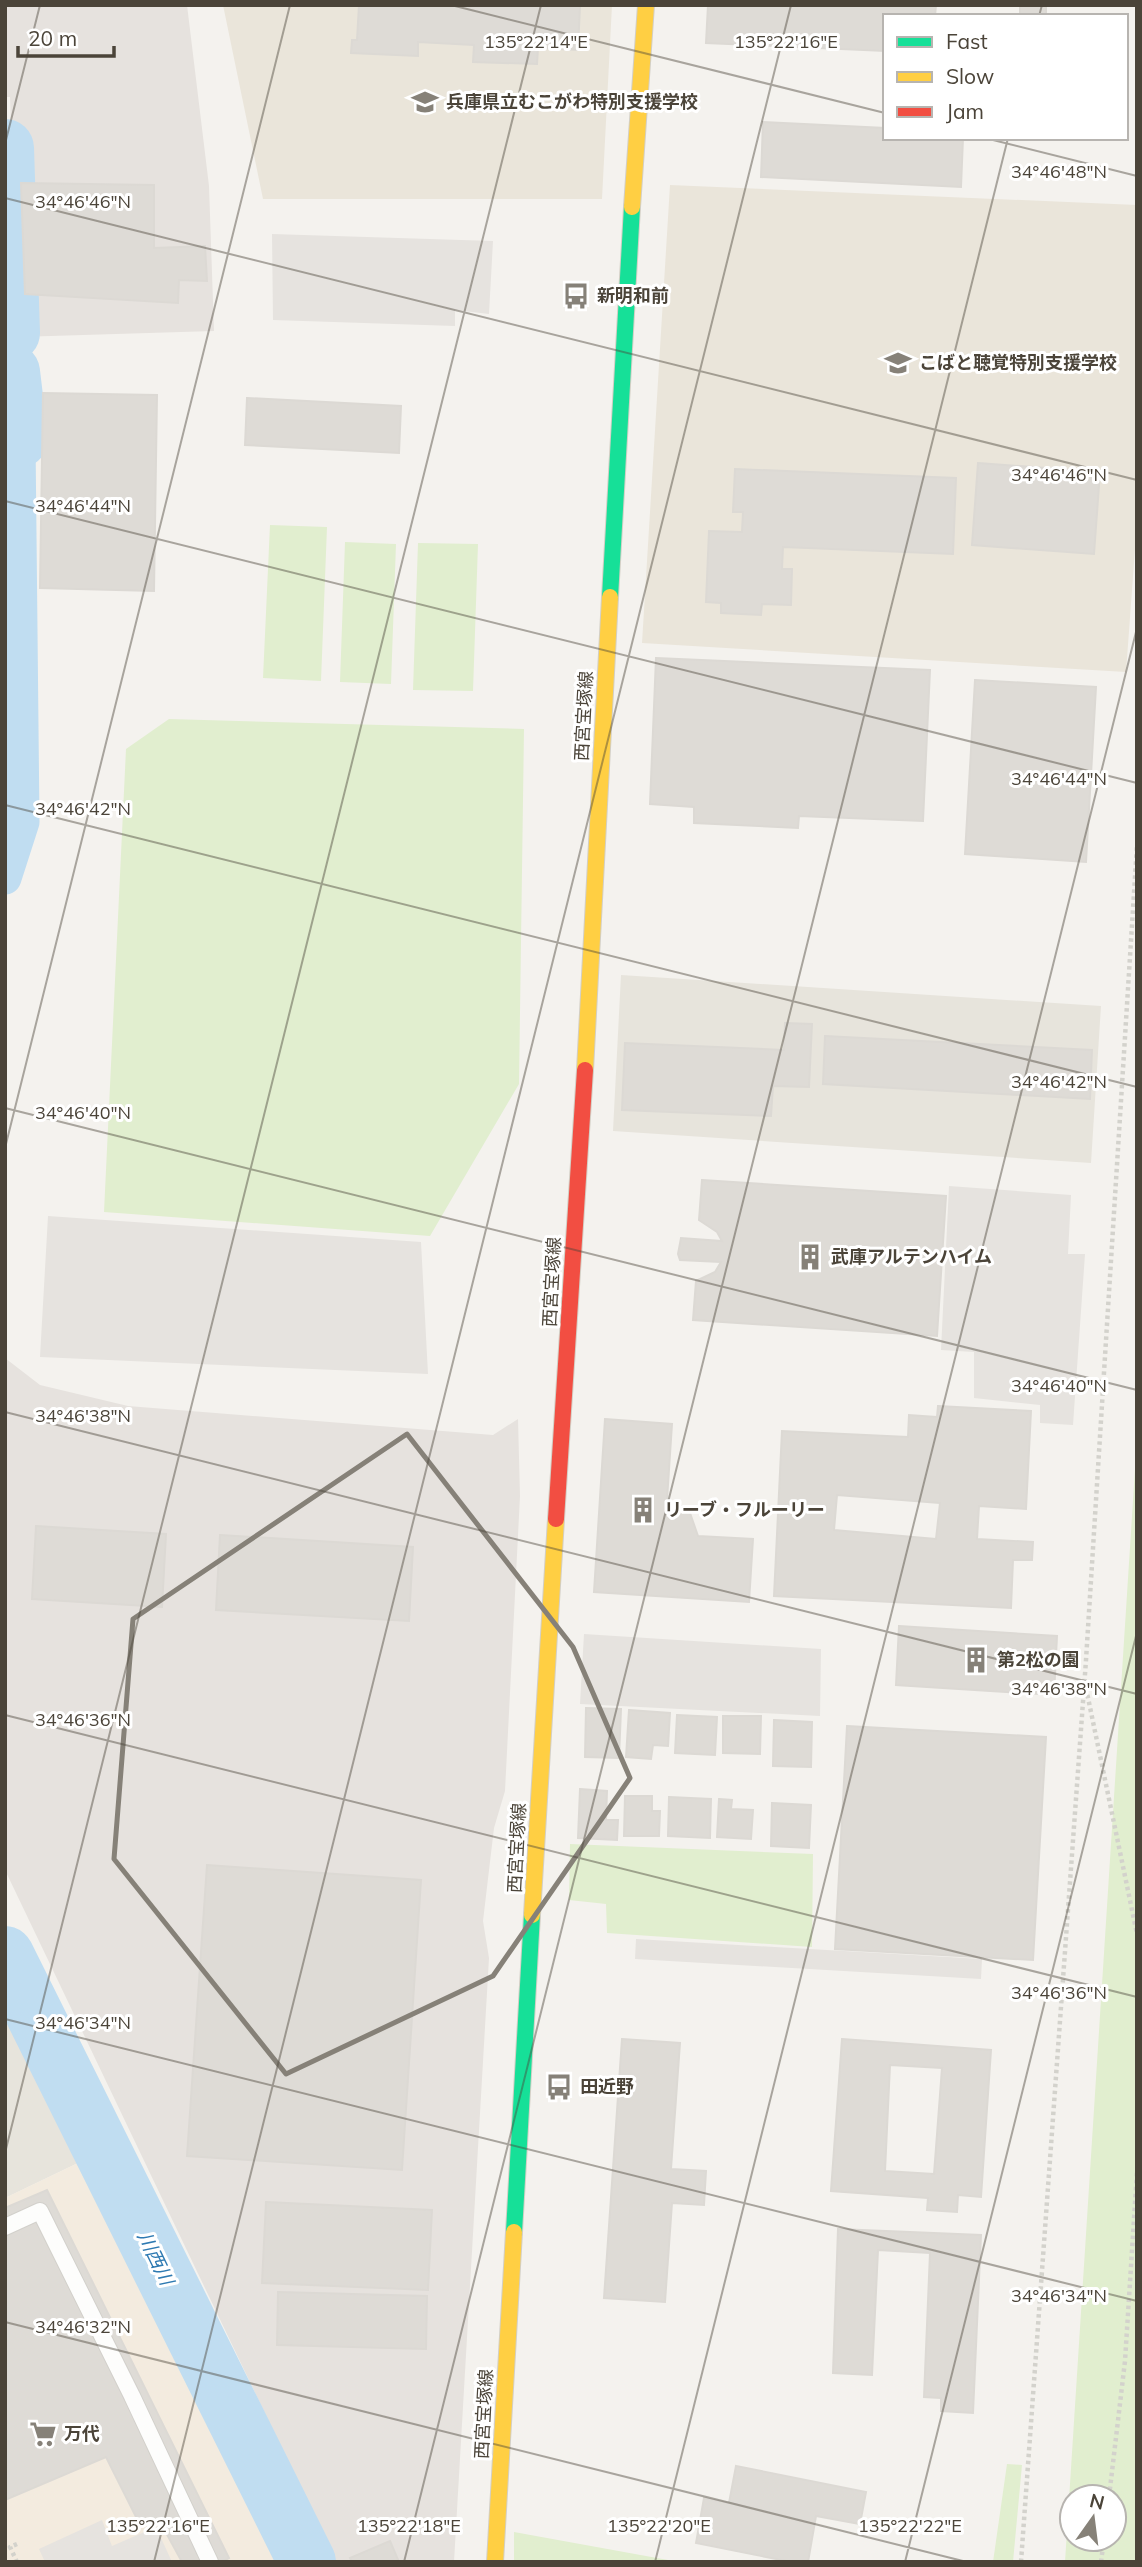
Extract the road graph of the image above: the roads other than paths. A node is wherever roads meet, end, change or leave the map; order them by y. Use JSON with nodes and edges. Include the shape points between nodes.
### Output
{"nodes":[{"id":1,"x":646,"y":5,"type":"edge"},
{"id":2,"x":5,"y":2227,"type":"edge"},
{"id":3,"x":210,"y":2562,"type":"edge"},
{"id":4,"x":495,"y":2562,"type":"edge"}],
"edges":[{"from":1,"to":4,"type":"main road","name":"西宮宝塚線"},
{"from":2,"to":3,"type":"lane","via":[[40,2211]]}]}
